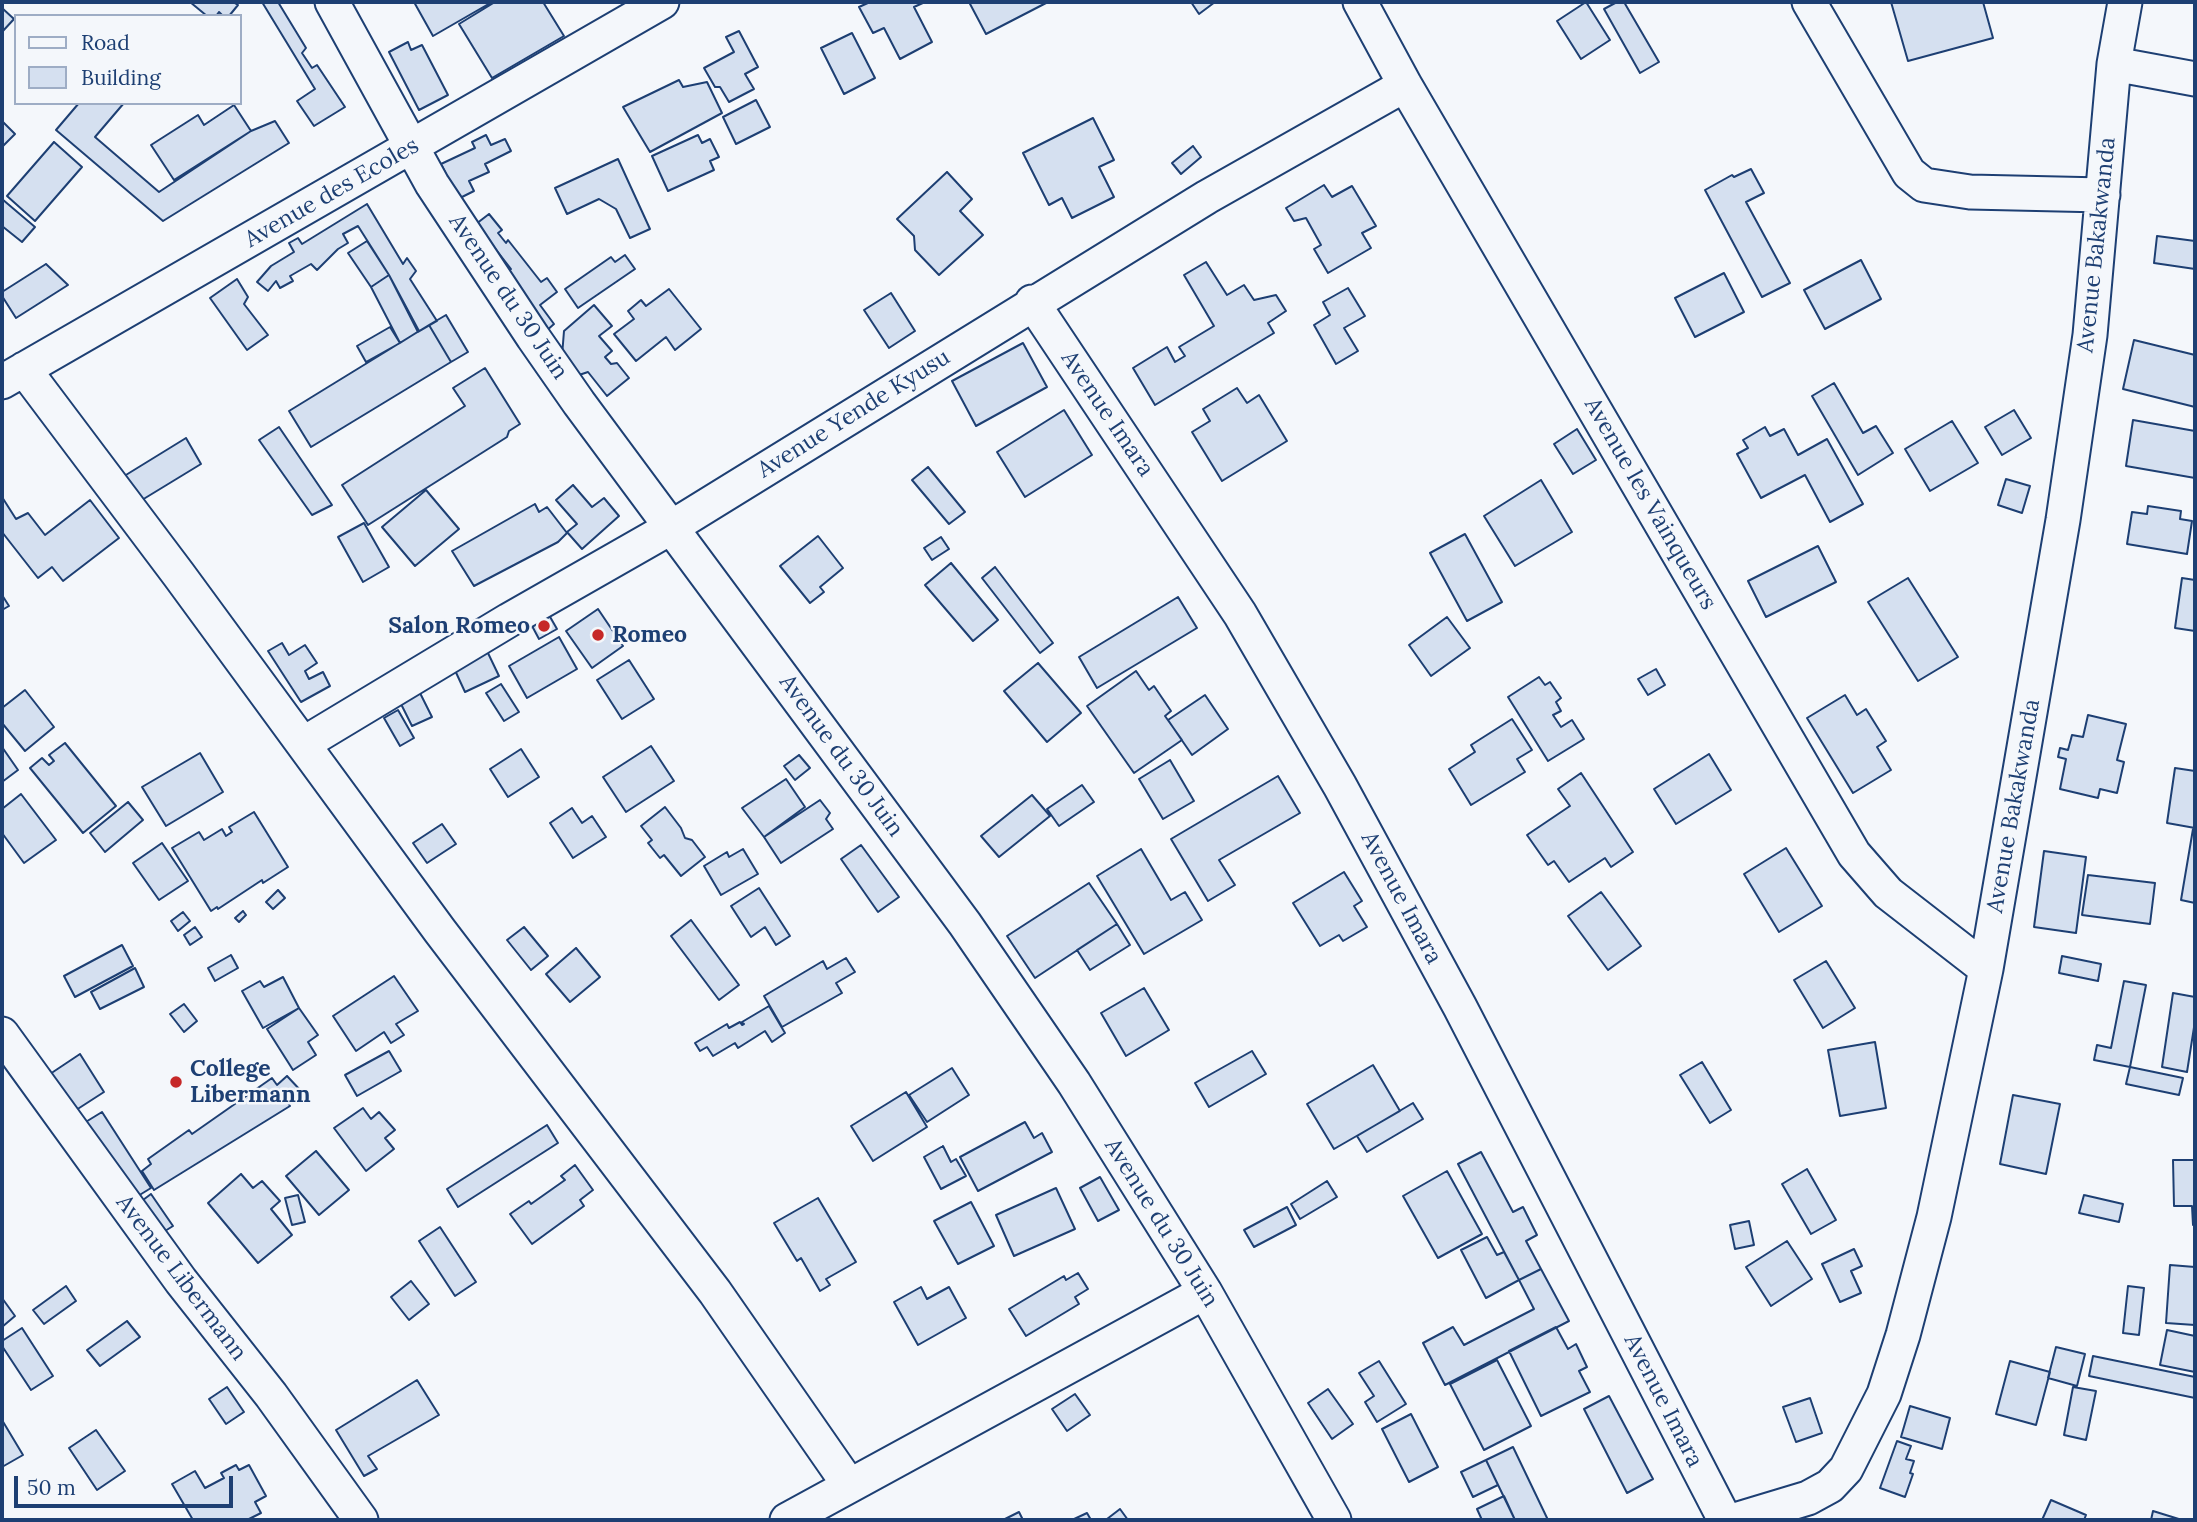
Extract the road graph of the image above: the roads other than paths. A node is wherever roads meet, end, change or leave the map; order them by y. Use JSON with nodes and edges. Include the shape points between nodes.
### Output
{"nodes":[{"id":1,"x":332,"y":2,"type":"edge"},
{"id":2,"x":662,"y":2,"type":"edge"},
{"id":3,"x":1360,"y":2,"type":"edge"},
{"id":4,"x":1810,"y":2,"type":"edge"},
{"id":5,"x":2125,"y":2,"type":"edge"},
{"id":6,"x":2114,"y":64,"type":"junction"},
{"id":7,"x":2195,"y":79,"type":"edge"},
{"id":8,"x":1405,"y":85,"type":"junction"},
{"id":9,"x":412,"y":147,"type":"junction"},
{"id":10,"x":2103,"y":195,"type":"junction"},
{"id":11,"x":1032,"y":302,"type":"junction"},
{"id":12,"x":13,"y":376,"type":"edge"},
{"id":13,"x":671,"y":527,"type":"junction"},
{"id":14,"x":303,"y":744,"type":"junction"},
{"id":15,"x":1986,"y":969,"type":"junction"},
{"id":16,"x":2,"y":1034,"type":"edge"},
{"id":17,"x":1205,"y":1292,"type":"junction"},
{"id":18,"x":849,"y":1485,"type":"junction"},
{"id":19,"x":361,"y":1520,"type":"edge"},
{"id":20,"x":787,"y":1520,"type":"edge"},
{"id":21,"x":1334,"y":1520,"type":"edge"},
{"id":22,"x":1725,"y":1520,"type":"edge"},
{"id":23,"x":1735,"y":1520,"type":"edge"}],
"edges":[{"from":1,"to":9,"type":"street","name":"Avenue du 30 Juin"},
{"from":2,"to":9,"type":"street","name":"Avenue des Ecoles"},
{"from":3,"to":8,"type":"street","name":"Avenue les Vainqueurs"},
{"from":4,"to":10,"type":"street","via":[[1909,173],[1924,185],[1970,192]]},
{"from":5,"to":6,"type":"street","name":"Avenue Bakakwanda"},
{"from":6,"to":7,"type":"street"},
{"from":6,"to":10,"type":"street","name":"Avenue Bakakwanda"},
{"from":8,"to":11,"type":"street","name":"Avenue Yende Kyusu"},
{"from":8,"to":15,"type":"street","name":"Avenue les Vainqueurs","via":[[1854,853],[1888,893]]},
{"from":9,"to":12,"type":"street","name":"Avenue des Ecoles"},
{"from":9,"to":13,"type":"street","name":"Avenue du 30 Juin","via":[[533,337]]},
{"from":10,"to":15,"type":"street","name":"Avenue Bakakwanda","via":[[2090,335],[2063,520]]},
{"from":11,"to":13,"type":"street","name":"Avenue Yende Kyusu"},
{"from":11,"to":22,"type":"street","name":"Avenue Imara","via":[[1240,614],[1340,786],[1460,1007]]},
{"from":12,"to":14,"type":"street"},
{"from":13,"to":14,"type":"street","name":"Avenue Yende Kyusu"},
{"from":13,"to":17,"type":"street","name":"Avenue du 30 Juin","via":[[965,924],[1074,1083]]},
{"from":14,"to":18,"type":"street","via":[[715,1292]]},
{"from":15,"to":23,"type":"street","name":"Avenue Bakakwanda","via":[[1934,1217],[1903,1335],[1873,1419],[1846,1469],[1830,1486],[1808,1498]]},
{"from":16,"to":19,"type":"street","name":"Avenue Libermann"},
{"from":17,"to":18,"type":"street"},
{"from":17,"to":21,"type":"street","name":"Avenue du 30 Juin"},
{"from":18,"to":20,"type":"street"}]}
